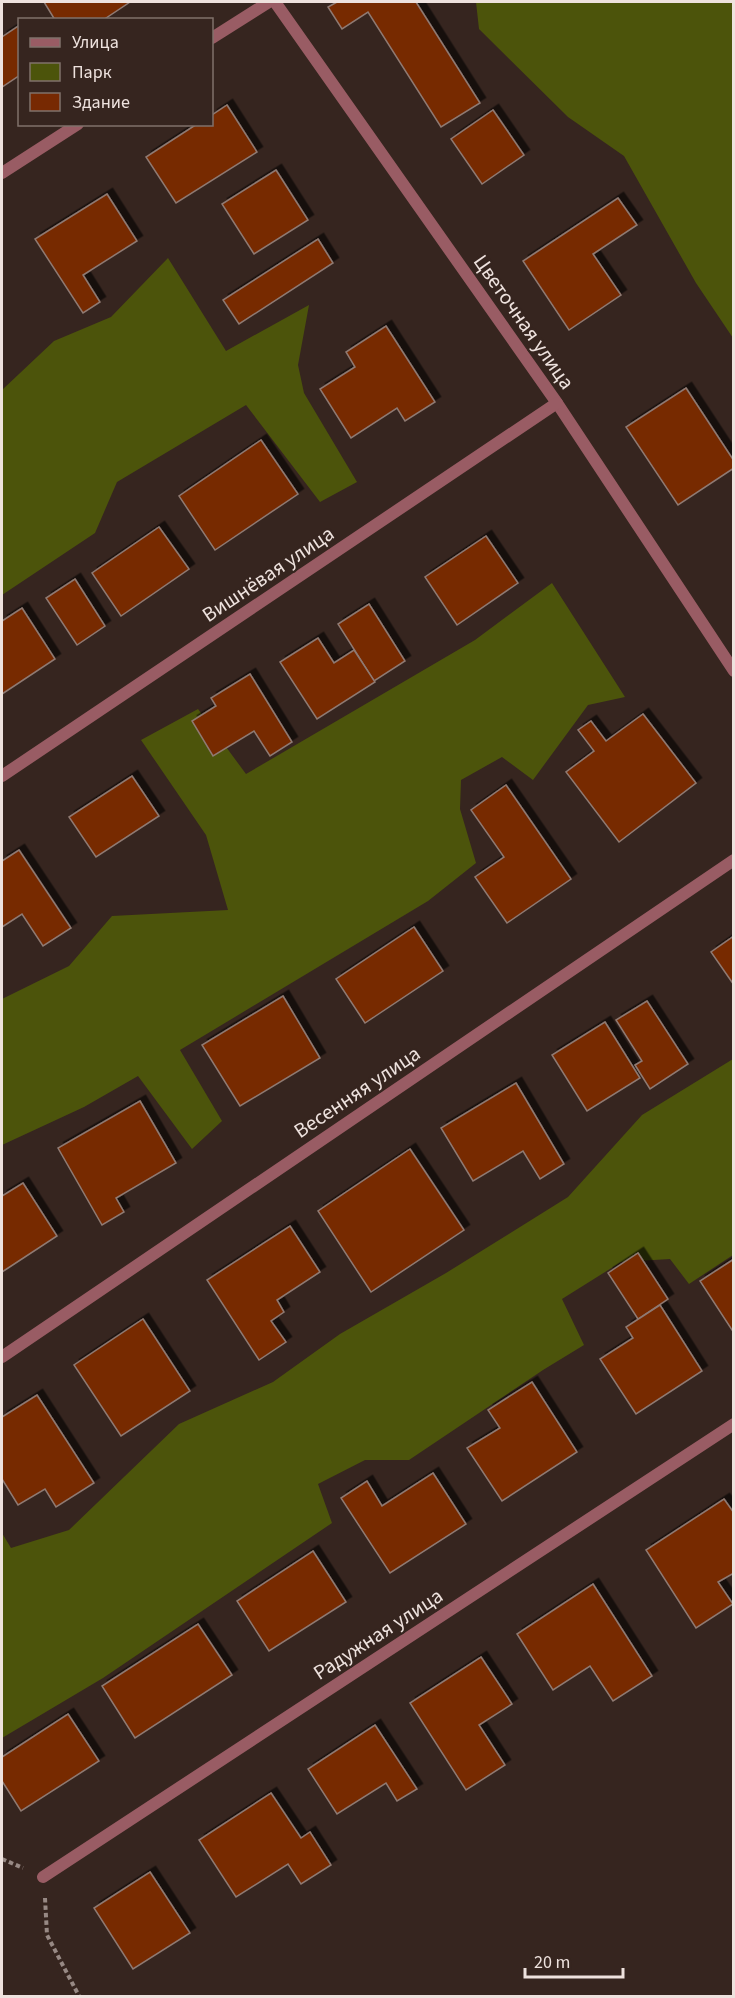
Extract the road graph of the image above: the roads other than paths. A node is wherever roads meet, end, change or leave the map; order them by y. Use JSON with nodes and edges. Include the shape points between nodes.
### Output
{"nodes":[{"id":1,"x":269,"y":2,"type":"edge"},
{"id":2,"x":275,"y":2,"type":"edge"},
{"id":3,"x":213,"y":37,"type":"edge"},
{"id":4,"x":75,"y":126,"type":"edge"},
{"id":5,"x":2,"y":174,"type":"edge"},
{"id":6,"x":557,"y":404,"type":"junction"},
{"id":7,"x":734,"y":671,"type":"edge"},
{"id":8,"x":2,"y":776,"type":"edge"},
{"id":9,"x":734,"y":860,"type":"edge"},
{"id":10,"x":2,"y":1357,"type":"edge"},
{"id":11,"x":734,"y":1424,"type":"edge"},
{"id":12,"x":43,"y":1877,"type":"road end"}],
"edges":[{"from":1,"to":3,"type":"street"},
{"from":2,"to":6,"type":"street","name":"Цветочная улица"},
{"from":4,"to":5,"type":"street"},
{"from":6,"to":7,"type":"street","name":"Цветочная улица"},
{"from":6,"to":8,"type":"street","name":"Вишнёвая улица"},
{"from":9,"to":10,"type":"street","name":"Весенняя улица"},
{"from":11,"to":12,"type":"street","name":"Радужная улица"}]}
